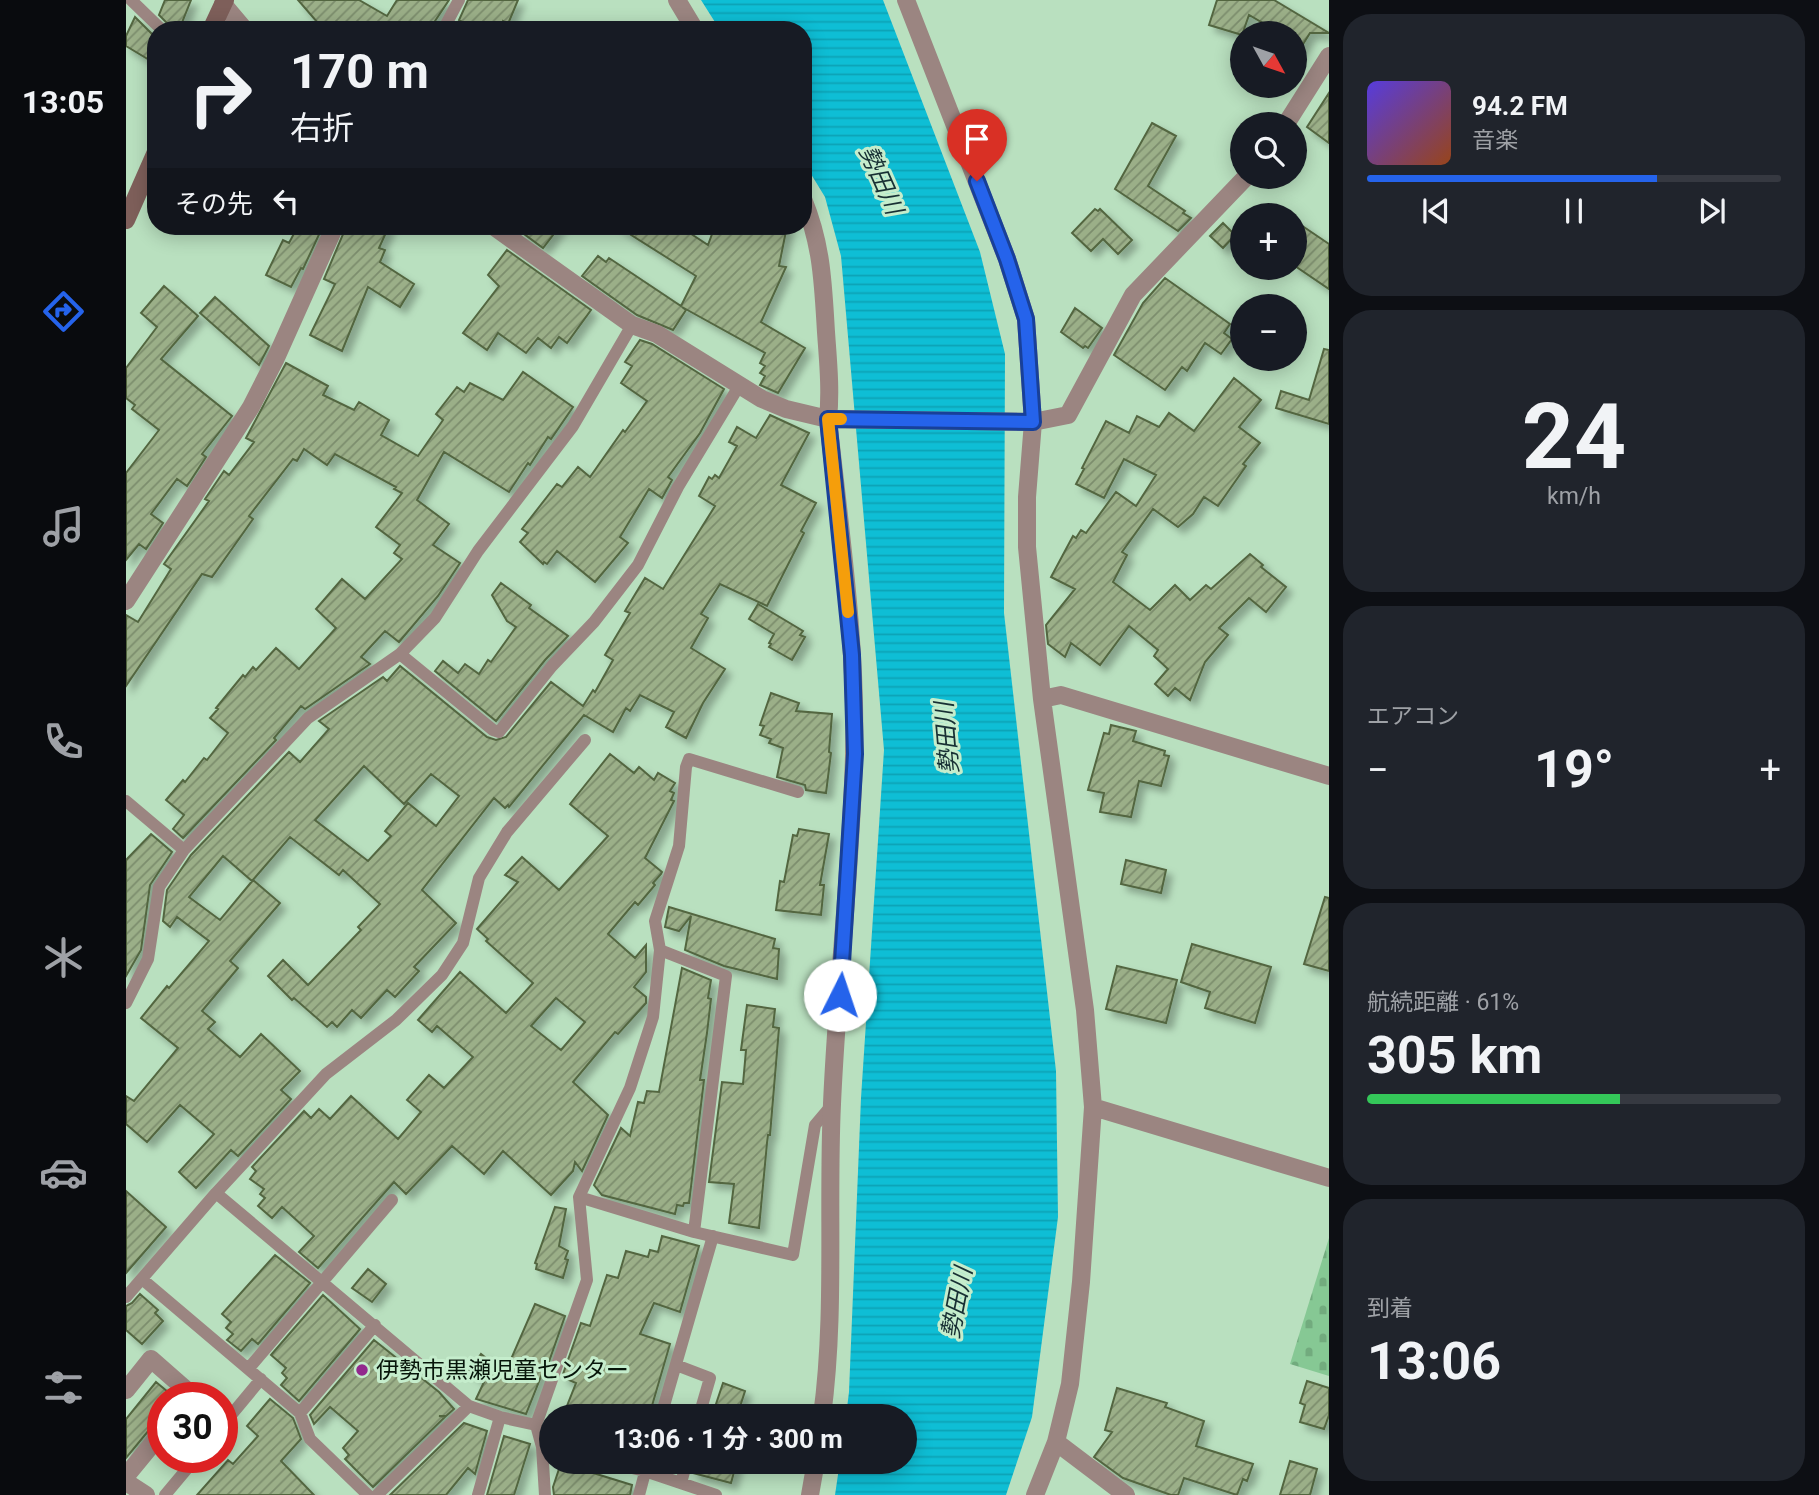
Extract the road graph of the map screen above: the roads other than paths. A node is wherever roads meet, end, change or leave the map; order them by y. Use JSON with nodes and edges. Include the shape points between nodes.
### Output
{"nodes":[{"id":1,"x":131,"y":0,"type":"edge"},
{"id":2,"x":459,"y":0,"type":"edge"},
{"id":3,"x":677,"y":0,"type":"edge"},
{"id":4,"x":906,"y":0,"type":"edge"},
{"id":5,"x":224,"y":2,"type":"edge"},
{"id":6,"x":153,"y":21,"type":"edge"},
{"id":7,"x":215,"y":21,"type":"edge"},
{"id":8,"x":238,"y":21,"type":"edge"},
{"id":9,"x":448,"y":21,"type":"edge"},
{"id":10,"x":690,"y":21,"type":"edge"},
{"id":11,"x":1329,"y":56,"type":"edge"},
{"id":12,"x":1294,"y":112,"type":"edge"},
{"id":13,"x":147,"y":172,"type":"edge"},
{"id":14,"x":1235,"y":189,"type":"edge"},
{"id":15,"x":126,"y":220,"type":"edge"},
{"id":16,"x":812,"y":222,"type":"edge"},
{"id":17,"x":331,"y":235,"type":"edge"},
{"id":18,"x":506,"y":235,"type":"edge"},
{"id":19,"x":632,"y":325,"type":"junction"},
{"id":20,"x":739,"y":386,"type":"junction"},
{"id":21,"x":828,"y":419,"type":"junction"},
{"id":22,"x":1030,"y":422,"type":"junction"},
{"id":23,"x":126,"y":601,"type":"edge"},
{"id":24,"x":400,"y":654,"type":"junction"},
{"id":25,"x":1042,"y":699,"type":"junction"},
{"id":26,"x":584,"y":740,"type":"dead end"},
{"id":27,"x":1329,"y":776,"type":"edge"},
{"id":28,"x":798,"y":792,"type":"dead end"},
{"id":29,"x":126,"y":801,"type":"edge"},
{"id":30,"x":184,"y":850,"type":"junction"},
{"id":31,"x":660,"y":950,"type":"junction"},
{"id":32,"x":126,"y":1003,"type":"edge"},
{"id":33,"x":831,"y":1106,"type":"junction"},
{"id":34,"x":1093,"y":1107,"type":"junction"},
{"id":35,"x":1329,"y":1178,"type":"edge"},
{"id":36,"x":216,"y":1193,"type":"junction"},
{"id":37,"x":579,"y":1197,"type":"junction"},
{"id":38,"x":392,"y":1200,"type":"dead end"},
{"id":39,"x":694,"y":1232,"type":"junction"},
{"id":40,"x":713,"y":1236,"type":"junction"},
{"id":41,"x":142,"y":1279,"type":"junction"},
{"id":42,"x":322,"y":1283,"type":"junction"},
{"id":43,"x":126,"y":1297,"type":"edge"},
{"id":44,"x":375,"y":1325,"type":"junction"},
{"id":45,"x":676,"y":1366,"type":"junction"},
{"id":46,"x":249,"y":1368,"type":"junction"},
{"id":47,"x":261,"y":1378,"type":"junction"},
{"id":48,"x":177,"y":1382,"type":"edge"},
{"id":49,"x":126,"y":1390,"type":"edge"},
{"id":50,"x":665,"y":1404,"type":"edge"},
{"id":51,"x":702,"y":1404,"type":"edge"},
{"id":52,"x":823,"y":1404,"type":"edge"},
{"id":53,"x":238,"y":1406,"type":"edge"},
{"id":54,"x":470,"y":1406,"type":"junction"},
{"id":55,"x":300,"y":1413,"type":"junction"},
{"id":56,"x":500,"y":1417,"type":"junction"},
{"id":57,"x":536,"y":1425,"type":"junction"},
{"id":58,"x":539,"y":1431,"type":"edge"},
{"id":59,"x":1056,"y":1442,"type":"junction"},
{"id":60,"x":147,"y":1450,"type":"edge"},
{"id":61,"x":183,"y":1473,"type":"edge"},
{"id":62,"x":546,"y":1474,"type":"edge"},
{"id":63,"x":645,"y":1474,"type":"edge"},
{"id":64,"x":663,"y":1474,"type":"edge"},
{"id":65,"x":683,"y":1474,"type":"edge"},
{"id":66,"x":814,"y":1474,"type":"edge"},
{"id":67,"x":126,"y":1476,"type":"edge"},
{"id":68,"x":126,"y":1482,"type":"edge"},
{"id":69,"x":681,"y":1483,"type":"junction"},
{"id":70,"x":146,"y":1495,"type":"edge"},
{"id":71,"x":165,"y":1495,"type":"edge"},
{"id":72,"x":368,"y":1495,"type":"edge"},
{"id":73,"x":377,"y":1495,"type":"edge"},
{"id":74,"x":478,"y":1495,"type":"edge"},
{"id":75,"x":545,"y":1495,"type":"edge"},
{"id":76,"x":639,"y":1495,"type":"edge"},
{"id":77,"x":716,"y":1495,"type":"edge"},
{"id":78,"x":810,"y":1495,"type":"edge"},
{"id":79,"x":1035,"y":1495,"type":"edge"},
{"id":80,"x":1126,"y":1495,"type":"edge"}],
"edges":[{"from":1,"to":6,"type":"lane"},
{"from":2,"to":9,"type":"lane"},
{"from":3,"to":10,"type":"street"},
{"from":4,"to":22,"type":"street","via":[[1026,319]]},
{"from":5,"to":7,"type":"main road"},
{"from":5,"to":8,"type":"street"},
{"from":11,"to":12,"type":"street"},
{"from":13,"to":15,"type":"main road"},
{"from":14,"to":22,"type":"street","via":[[1133,295],[1068,415]]},
{"from":16,"to":21,"type":"street","via":[[820,252],[831,393]]},
{"from":17,"to":23,"type":"street","via":[[251,407]]},
{"from":18,"to":19,"type":"street"},
{"from":19,"to":20,"type":"street","via":[[657,334]]},
{"from":19,"to":24,"type":"lane","via":[[573,426],[478,551],[435,618]]},
{"from":20,"to":21,"type":"street","via":[[786,409]]},
{"from":20,"to":24,"type":"lane","via":[[638,565],[499,732]]},
{"from":21,"to":22,"type":"street"},
{"from":21,"to":33,"type":"street","via":[[852,655],[855,754]]},
{"from":22,"to":25,"type":"street","via":[[1027,547]]},
{"from":24,"to":30,"type":"lane","via":[[307,718]]},
{"from":25,"to":27,"type":"street","via":[[1061,695]]},
{"from":25,"to":34,"type":"street","via":[[1085,1010]]},
{"from":26,"to":36,"type":"lane","via":[[507,832],[479,878],[463,943],[442,975],[396,1020],[326,1074]]},
{"from":28,"to":31,"type":"lane","via":[[689,760],[679,846],[654,921]]},
{"from":29,"to":30,"type":"lane"},
{"from":30,"to":32,"type":"lane","via":[[159,887],[148,959]]},
{"from":31,"to":37,"type":"lane","via":[[653,1017],[630,1088]]},
{"from":31,"to":39,"type":"lane","via":[[726,976]]},
{"from":33,"to":40,"type":"lane","via":[[816,1125],[793,1255]]},
{"from":33,"to":52,"type":"street","via":[[832,1230]]},
{"from":34,"to":35,"type":"street"},
{"from":34,"to":59,"type":"street","via":[[1070,1384]]},
{"from":36,"to":41,"type":"lane"},
{"from":36,"to":42,"type":"lane"},
{"from":37,"to":39,"type":"lane"},
{"from":37,"to":57,"type":"lane","via":[[587,1279]]},
{"from":38,"to":42,"type":"lane"},
{"from":39,"to":40,"type":"lane"},
{"from":40,"to":45,"type":"lane"},
{"from":41,"to":43,"type":"lane"},
{"from":41,"to":46,"type":"lane"},
{"from":42,"to":44,"type":"lane"},
{"from":42,"to":46,"type":"lane"},
{"from":44,"to":54,"type":"lane"},
{"from":44,"to":55,"type":"lane"},
{"from":45,"to":50,"type":"lane"},
{"from":45,"to":51,"type":"lane","via":[[710,1378]]},
{"from":46,"to":47,"type":"lane"},
{"from":47,"to":53,"type":"lane"},
{"from":47,"to":55,"type":"lane"},
{"from":48,"to":49,"type":"street","via":[[151,1359]]},
{"from":54,"to":56,"type":"lane"},
{"from":54,"to":73,"type":"lane"},
{"from":55,"to":72,"type":"lane","via":[[310,1439]]},
{"from":56,"to":57,"type":"lane"},
{"from":56,"to":74,"type":"lane"},
{"from":57,"to":58,"type":"lane"},
{"from":59,"to":79,"type":"street"},
{"from":59,"to":80,"type":"street"},
{"from":60,"to":67,"type":"street"},
{"from":61,"to":71,"type":"lane"},
{"from":62,"to":75,"type":"lane"},
{"from":63,"to":76,"type":"lane"},
{"from":64,"to":69,"type":"lane"},
{"from":65,"to":69,"type":"lane"},
{"from":66,"to":78,"type":"street"},
{"from":68,"to":70,"type":"street"},
{"from":69,"to":77,"type":"lane"}]}
